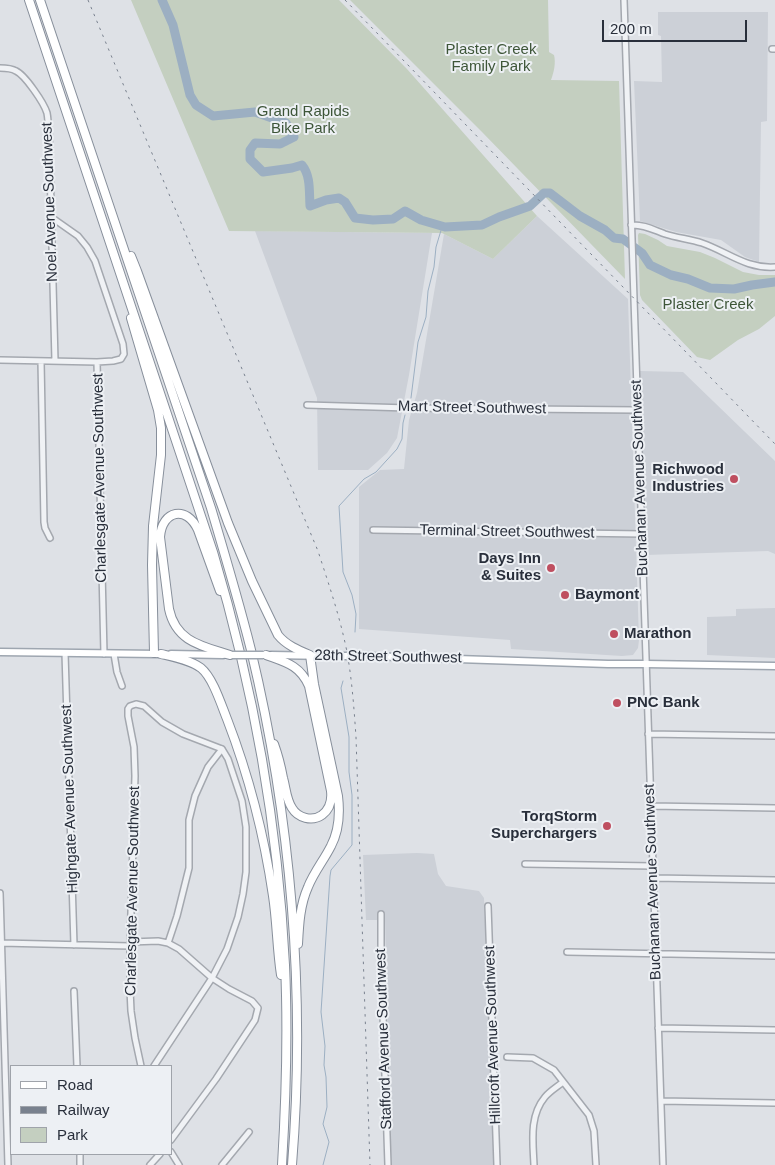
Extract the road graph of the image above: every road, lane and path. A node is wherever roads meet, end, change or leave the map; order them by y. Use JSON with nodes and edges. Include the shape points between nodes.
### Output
{"nodes":[{"id":1,"x":29,"y":0,"type":"edge"},
{"id":2,"x":40,"y":0,"type":"edge"},
{"id":3,"x":624,"y":0,"type":"edge"},
{"id":4,"x":0,"y":68,"type":"edge"},
{"id":5,"x":51,"y":217,"type":"junction"},
{"id":6,"x":114,"y":222,"type":"junction"},
{"id":7,"x":631,"y":225,"type":"junction"},
{"id":8,"x":110,"y":241,"type":"junction"},
{"id":9,"x":775,"y":267,"type":"edge"},
{"id":10,"x":0,"y":360,"type":"edge"},
{"id":11,"x":41,"y":361,"type":"junction"},
{"id":12,"x":55,"y":361,"type":"junction"},
{"id":13,"x":97,"y":362,"type":"junction"},
{"id":14,"x":307,"y":405,"type":"dead end"},
{"id":15,"x":638,"y":410,"type":"junction"},
{"id":16,"x":373,"y":530,"type":"dead end"},
{"id":17,"x":642,"y":534,"type":"junction"},
{"id":18,"x":50,"y":538,"type":"dead end"},
{"id":19,"x":234,"y":624,"type":"junction"},
{"id":20,"x":0,"y":652,"type":"edge"},
{"id":21,"x":65,"y":653,"type":"junction"},
{"id":22,"x":104,"y":654,"type":"junction"},
{"id":23,"x":114,"y":654,"type":"junction"},
{"id":24,"x":158,"y":654,"type":"junction"},
{"id":25,"x":231,"y":655,"type":"junction"},
{"id":26,"x":265,"y":655,"type":"junction"},
{"id":27,"x":310,"y":655,"type":"junction"},
{"id":28,"x":646,"y":664,"type":"junction"},
{"id":29,"x":775,"y":666,"type":"edge"},
{"id":30,"x":122,"y":686,"type":"dead end"},
{"id":31,"x":265,"y":717,"type":"junction"},
{"id":32,"x":648,"y":734,"type":"junction"},
{"id":33,"x":775,"y":736,"type":"edge"},
{"id":34,"x":222,"y":749,"type":"junction"},
{"id":35,"x":650,"y":806,"type":"junction"},
{"id":36,"x":775,"y":808,"type":"edge"},
{"id":37,"x":526,"y":864,"type":"dead end"},
{"id":38,"x":653,"y":866,"type":"junction"},
{"id":39,"x":653,"y":878,"type":"junction"},
{"id":40,"x":775,"y":880,"type":"edge"},
{"id":41,"x":0,"y":893,"type":"edge"},
{"id":42,"x":488,"y":906,"type":"dead end"},
{"id":43,"x":381,"y":914,"type":"dead end"},
{"id":44,"x":1,"y":943,"type":"edge"},
{"id":45,"x":168,"y":943,"type":"junction"},
{"id":46,"x":130,"y":944,"type":"junction"},
{"id":47,"x":74,"y":945,"type":"junction"},
{"id":48,"x":567,"y":952,"type":"dead end"},
{"id":49,"x":656,"y":954,"type":"junction"},
{"id":50,"x":775,"y":956,"type":"edge"},
{"id":51,"x":296,"y":976,"type":"junction"},
{"id":52,"x":212,"y":978,"type":"junction"},
{"id":53,"x":74,"y":992,"type":"dead end"},
{"id":54,"x":286,"y":1006,"type":"junction"},
{"id":55,"x":658,"y":1028,"type":"junction"},
{"id":56,"x":775,"y":1030,"type":"edge"},
{"id":57,"x":507,"y":1057,"type":"dead end"},
{"id":58,"x":77,"y":1065,"type":"edge"},
{"id":59,"x":141,"y":1065,"type":"edge"},
{"id":60,"x":155,"y":1065,"type":"edge"},
{"id":61,"x":563,"y":1082,"type":"junction"},
{"id":62,"x":661,"y":1101,"type":"junction"},
{"id":63,"x":775,"y":1103,"type":"edge"},
{"id":64,"x":249,"y":1132,"type":"dead end"},
{"id":65,"x":172,"y":1139,"type":"edge"},
{"id":66,"x":172,"y":1154,"type":"edge"},
{"id":67,"x":159,"y":1155,"type":"edge"},
{"id":68,"x":8,"y":1165,"type":"edge"},
{"id":69,"x":150,"y":1165,"type":"edge"},
{"id":70,"x":179,"y":1165,"type":"edge"},
{"id":71,"x":222,"y":1165,"type":"edge"},
{"id":72,"x":282,"y":1165,"type":"edge"},
{"id":73,"x":292,"y":1165,"type":"edge"},
{"id":74,"x":388,"y":1165,"type":"edge"},
{"id":75,"x":497,"y":1165,"type":"edge"},
{"id":76,"x":534,"y":1165,"type":"edge"},
{"id":77,"x":596,"y":1165,"type":"edge"},
{"id":78,"x":663,"y":1165,"type":"edge"}],
"edges":[{"from":1,"to":8,"type":"highway"},
{"from":2,"to":6,"type":"highway"},
{"from":3,"to":7,"type":"street","name":"Buchanan Avenue Southwest"},
{"from":4,"to":5,"type":"street","name":"Noel Avenue Southwest","via":[[22,75],[47,112]]},
{"from":5,"to":12,"type":"street","name":"Noel Avenue Southwest"},
{"from":5,"to":13,"type":"street","via":[[87,246],[123,344],[121,359]]},
{"from":6,"to":27,"type":"highway","via":[[137,271],[220,503],[262,603],[280,638]]},
{"from":6,"to":31,"type":"highway","via":[[224,550]]},
{"from":7,"to":9,"type":"street","via":[[698,242],[751,265]]},
{"from":7,"to":15,"type":"street","name":"Buchanan Avenue Southwest"},
{"from":8,"to":19,"type":"highway","via":[[199,506]]},
{"from":8,"to":24,"type":"highway","via":[[161,428],[152,565]]},
{"from":10,"to":11,"type":"street"},
{"from":11,"to":12,"type":"street"},
{"from":11,"to":18,"type":"street","via":[[44,522]]},
{"from":12,"to":13,"type":"street"},
{"from":13,"to":22,"type":"street","name":"Charlesgate Avenue Southwest"},
{"from":14,"to":15,"type":"street","name":"Mart Street Southwest"},
{"from":15,"to":17,"type":"street","name":"Buchanan Avenue Southwest"},
{"from":16,"to":17,"type":"street","name":"Terminal Street Southwest"},
{"from":17,"to":28,"type":"street","name":"Buchanan Avenue Southwest"},
{"from":19,"to":25,"type":"highway","via":[[196,525],[184,515],[168,517],[162,525],[160,537],[172,620],[189,640]]},
{"from":19,"to":54,"type":"highway","via":[[258,730],[270,810],[281,908]]},
{"from":20,"to":21,"type":"main road","name":"28th Street Southwest"},
{"from":21,"to":22,"type":"main road","name":"28th Street Southwest"},
{"from":21,"to":47,"type":"street","name":"Highgate Avenue Southwest"},
{"from":22,"to":23,"type":"main road","name":"28th Street Southwest"},
{"from":23,"to":24,"type":"main road","name":"28th Street Southwest"},
{"from":23,"to":30,"type":"street"},
{"from":24,"to":25,"type":"main road","name":"28th Street Southwest"},
{"from":24,"to":54,"type":"highway","via":[[189,662],[204,672],[214,688],[236,743],[264,840]]},
{"from":25,"to":26,"type":"main road","name":"28th Street Southwest","bridge":true},
{"from":26,"to":27,"type":"main road","name":"28th Street Southwest"},
{"from":26,"to":31,"type":"highway","via":[[296,668],[309,686],[331,790],[330,804],[318,817],[302,817],[292,808]]},
{"from":27,"to":28,"type":"main road","name":"28th Street Southwest","bridge":true},
{"from":27,"to":51,"type":"highway","via":[[339,815],[333,842],[310,881],[303,901]]},
{"from":28,"to":29,"type":"main road","name":"28th Street Southwest"},
{"from":28,"to":32,"type":"street","name":"Buchanan Avenue Southwest"},
{"from":31,"to":51,"type":"highway","via":[[284,829]]},
{"from":32,"to":33,"type":"street"},
{"from":32,"to":35,"type":"street","name":"Buchanan Avenue Southwest"},
{"from":34,"to":45,"type":"street","via":[[208,766],[195,796],[189,820],[189,868]]},
{"from":34,"to":46,"type":"street","name":"Charlesgate Avenue Southwest","via":[[183,734],[144,706],[132,704],[128,709],[135,776]]},
{"from":34,"to":52,"type":"street","via":[[242,801],[246,827],[246,872],[238,917]]},
{"from":35,"to":36,"type":"street"},
{"from":35,"to":38,"type":"street","name":"Buchanan Avenue Southwest"},
{"from":37,"to":38,"type":"street"},
{"from":38,"to":39,"type":"street","name":"Buchanan Avenue Southwest"},
{"from":39,"to":40,"type":"street"},
{"from":39,"to":49,"type":"street","name":"Buchanan Avenue Southwest"},
{"from":41,"to":44,"type":"street"},
{"from":42,"to":75,"type":"street","name":"Hillcroft Avenue Southwest"},
{"from":43,"to":74,"type":"street","name":"Stafford Avenue Southwest"},
{"from":44,"to":47,"type":"street"},
{"from":44,"to":68,"type":"street"},
{"from":45,"to":46,"type":"street"},
{"from":45,"to":52,"type":"street"},
{"from":46,"to":47,"type":"street"},
{"from":46,"to":59,"type":"street","name":"Charlesgate Avenue Southwest","via":[[131,1011]]},
{"from":48,"to":49,"type":"street"},
{"from":49,"to":50,"type":"street"},
{"from":49,"to":55,"type":"street","name":"Buchanan Avenue Southwest"},
{"from":51,"to":73,"type":"highway"},
{"from":52,"to":60,"type":"street"},
{"from":52,"to":65,"type":"street","via":[[252,1001],[258,1008],[255,1020]]},
{"from":53,"to":58,"type":"street"},
{"from":54,"to":72,"type":"highway"},
{"from":55,"to":56,"type":"street"},
{"from":55,"to":62,"type":"street","name":"Buchanan Avenue Southwest"},
{"from":57,"to":61,"type":"street","via":[[533,1058],[554,1070]]},
{"from":61,"to":76,"type":"street","via":[[543,1100],[534,1120]]},
{"from":61,"to":77,"type":"street","via":[[589,1115],[594,1131]]},
{"from":62,"to":63,"type":"street"},
{"from":62,"to":78,"type":"street","name":"Buchanan Avenue Southwest"},
{"from":64,"to":71,"type":"street"},
{"from":66,"to":70,"type":"street"},
{"from":67,"to":69,"type":"street"}]}
